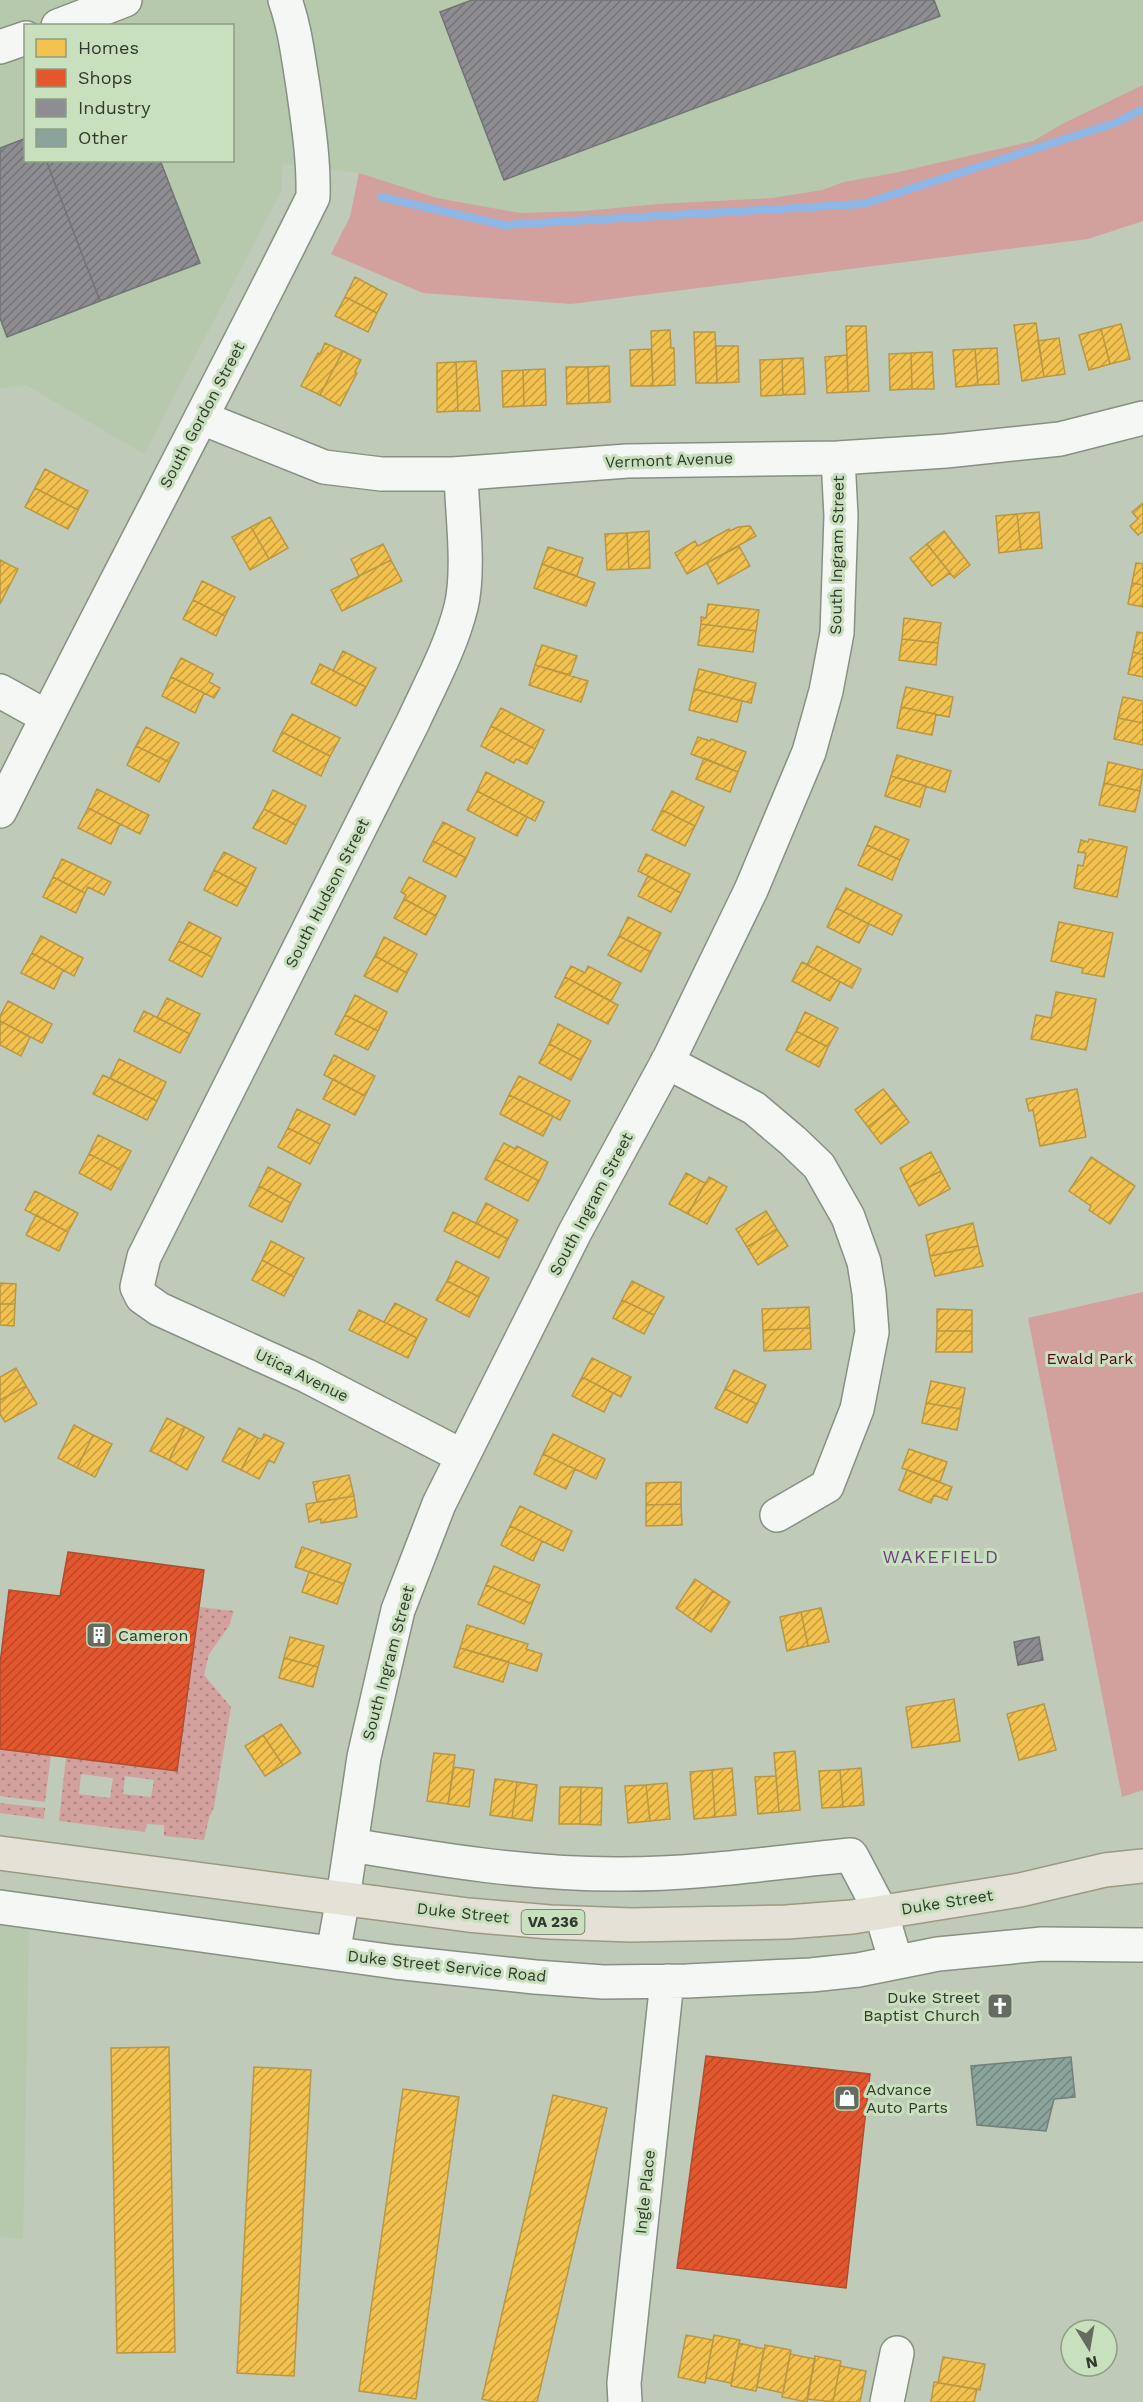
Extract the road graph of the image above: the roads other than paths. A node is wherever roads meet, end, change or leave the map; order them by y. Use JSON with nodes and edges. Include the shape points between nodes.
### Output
{"nodes":[{"id":1,"x":125,"y":0,"type":"edge"},
{"id":2,"x":285,"y":0,"type":"edge"},
{"id":3,"x":63,"y":24,"type":"edge"},
{"id":4,"x":24,"y":39,"type":"edge"},
{"id":5,"x":0,"y":47,"type":"edge"},
{"id":6,"x":202,"y":418,"type":"junction"},
{"id":7,"x":1143,"y":418,"type":"edge"},
{"id":8,"x":838,"y":458,"type":"junction"},
{"id":9,"x":461,"y":474,"type":"junction"},
{"id":10,"x":0,"y":691,"type":"edge"},
{"id":11,"x":47,"y":717,"type":"junction"},
{"id":12,"x":0,"y":811,"type":"edge"},
{"id":13,"x":667,"y":1062,"type":"junction"},
{"id":14,"x":142,"y":1297,"type":"joint"},
{"id":15,"x":462,"y":1456,"type":"junction"},
{"id":16,"x":777,"y":1515,"type":"dead end"},
{"id":17,"x":351,"y":1845,"type":"junction"},
{"id":18,"x":1143,"y":1851,"type":"edge"},
{"id":19,"x":0,"y":1853,"type":"edge"},
{"id":20,"x":1143,"y":1866,"type":"edge"},
{"id":21,"x":1105,"y":1870,"type":"junction"},
{"id":22,"x":343,"y":1898,"type":"junction"},
{"id":23,"x":0,"y":1907,"type":"edge"},
{"id":24,"x":881,"y":1912,"type":"junction"},
{"id":25,"x":1143,"y":1945,"type":"edge"},
{"id":26,"x":333,"y":1953,"type":"junction"},
{"id":27,"x":896,"y":1962,"type":"junction"},
{"id":28,"x":667,"y":1981,"type":"junction"},
{"id":29,"x":897,"y":2353,"type":"dead end"},
{"id":30,"x":625,"y":2402,"type":"edge"},
{"id":31,"x":887,"y":2402,"type":"edge"}],
"edges":[{"from":1,"to":3,"type":"street"},
{"from":2,"to":6,"type":"street","name":"South Gordon Street","via":[[294,28],[306,106],[314,165],[313,197]]},
{"from":4,"to":5,"type":"street"},
{"from":6,"to":9,"type":"street","name":"Vermont Avenue","via":[[324,467],[381,474]]},
{"from":6,"to":11,"type":"street","name":"South Gordon Street"},
{"from":7,"to":8,"type":"street","name":"Vermont Avenue","via":[[1060,439],[946,452]]},
{"from":8,"to":9,"type":"street","name":"Vermont Avenue","via":[[627,461]]},
{"from":8,"to":13,"type":"street","name":"South Ingram Street","via":[[841,516],[837,633],[809,752],[751,890]]},
{"from":9,"to":14,"type":"street","name":"South Hudson Street","via":[[461,606],[443,655],[144,1257],[137,1287]]},
{"from":10,"to":11,"type":"street"},
{"from":11,"to":12,"type":"street","name":"South Gordon Street"},
{"from":13,"to":15,"type":"street","name":"South Ingram Street","via":[[575,1232]]},
{"from":13,"to":16,"type":"street","via":[[754,1108],[819,1167],[848,1217],[864,1262],[872,1332],[857,1409],[827,1486]]},
{"from":14,"to":15,"type":"street","name":"Utica Avenue","via":[[159,1309],[298,1372]]},
{"from":15,"to":17,"type":"street","name":"South Ingram Street","via":[[398,1610],[364,1757]]},
{"from":17,"to":22,"type":"street","name":"South Ingram Street"},
{"from":17,"to":24,"type":"street","via":[[437,1860],[577,1874],[689,1870],[851,1855]]},
{"from":18,"to":21,"type":"main road","name":"Duke Street","number":"VA 236"},
{"from":19,"to":22,"type":"main road","name":"Duke Street","number":"VA 236"},
{"from":20,"to":21,"type":"main road","name":"Duke Street","number":"VA 236"},
{"from":21,"to":24,"type":"main road","name":"Duke Street","number":"VA 236","via":[[1020,1890]]},
{"from":22,"to":24,"type":"main road","name":"Duke Street","number":"VA 236","via":[[468,1915],[631,1925],[787,1922]]},
{"from":22,"to":26,"type":"street","name":"South Ingram Street"},
{"from":23,"to":26,"type":"street","name":"Duke Street Service Road"},
{"from":24,"to":27,"type":"street"},
{"from":25,"to":27,"type":"street","name":"Duke Street Service Road","via":[[1042,1944]]},
{"from":26,"to":28,"type":"street","name":"Duke Street Service Road","via":[[535,1977]]},
{"from":27,"to":28,"type":"street","name":"Duke Street Service Road","via":[[811,1975]]},
{"from":28,"to":30,"type":"street","name":"Ingle Place"},
{"from":29,"to":31,"type":"street"}]}
